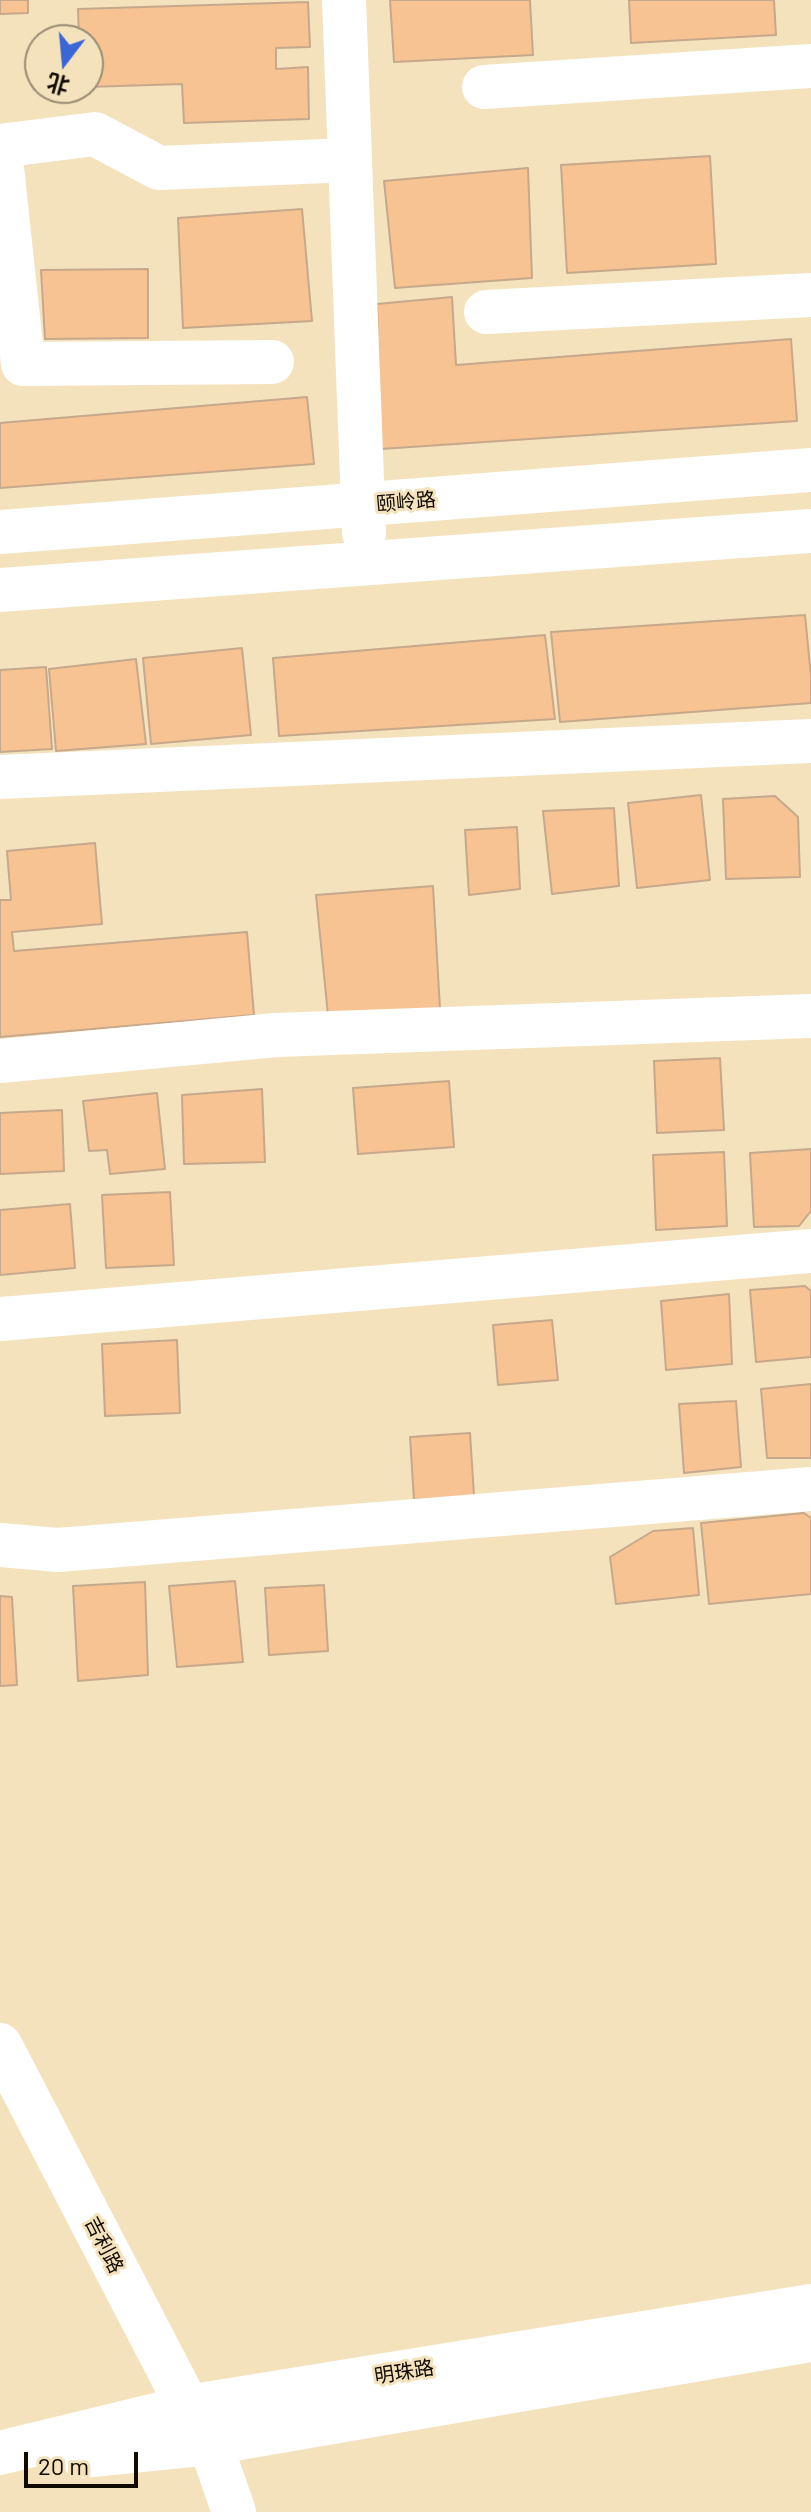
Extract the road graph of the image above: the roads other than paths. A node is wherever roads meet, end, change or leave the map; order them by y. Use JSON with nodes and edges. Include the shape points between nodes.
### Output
{"nodes":[{"id":1,"x":344,"y":0,"type":"edge"},
{"id":2,"x":811,"y":66,"type":"edge"},
{"id":3,"x":484,"y":87,"type":"dead end"},
{"id":4,"x":0,"y":147,"type":"edge"},
{"id":5,"x":350,"y":160,"type":"junction"},
{"id":6,"x":811,"y":295,"type":"edge"},
{"id":7,"x":486,"y":312,"type":"dead end"},
{"id":8,"x":272,"y":362,"type":"dead end"},
{"id":9,"x":811,"y":470,"type":"edge"},
{"id":10,"x":365,"y":505,"type":"junction"},
{"id":11,"x":811,"y":531,"type":"edge"},
{"id":12,"x":0,"y":532,"type":"edge"},
{"id":13,"x":364,"y":564,"type":"junction"},
{"id":14,"x":0,"y":590,"type":"edge"},
{"id":15,"x":811,"y":741,"type":"edge"},
{"id":16,"x":0,"y":777,"type":"edge"},
{"id":17,"x":811,"y":1016,"type":"edge"},
{"id":18,"x":0,"y":1061,"type":"edge"},
{"id":19,"x":811,"y":1251,"type":"edge"},
{"id":20,"x":0,"y":1319,"type":"edge"},
{"id":21,"x":811,"y":1489,"type":"edge"},
{"id":22,"x":0,"y":1545,"type":"edge"},
{"id":23,"x":0,"y":2045,"type":"edge"},
{"id":24,"x":811,"y":2306,"type":"edge"},
{"id":25,"x":811,"y":2340,"type":"edge"},
{"id":26,"x":188,"y":2407,"type":"junction"},
{"id":27,"x":210,"y":2443,"type":"junction"},
{"id":28,"x":0,"y":2453,"type":"edge"},
{"id":29,"x":0,"y":2464,"type":"edge"},
{"id":30,"x":234,"y":2512,"type":"edge"}],
"edges":[{"from":1,"to":5,"type":"street"},
{"from":2,"to":3,"type":"street"},
{"from":4,"to":5,"type":"street","via":[[95,134],[159,168]]},
{"from":4,"to":8,"type":"street","via":[[23,364]]},
{"from":5,"to":10,"type":"street"},
{"from":6,"to":7,"type":"street"},
{"from":9,"to":10,"type":"street","name":"颐岭路"},
{"from":10,"to":12,"type":"street","name":"颐岭路"},
{"from":10,"to":13,"type":"street"},
{"from":11,"to":13,"type":"street"},
{"from":13,"to":14,"type":"street"},
{"from":15,"to":16,"type":"street"},
{"from":17,"to":18,"type":"street","via":[[276,1035]]},
{"from":19,"to":20,"type":"street"},
{"from":21,"to":22,"type":"street","via":[[58,1550]]},
{"from":23,"to":26,"type":"street","name":"吉利路"},
{"from":24,"to":26,"type":"street","name":"明珠路"},
{"from":25,"to":27,"type":"street","name":"明珠路"},
{"from":26,"to":27,"type":"street","name":"吉利路"},
{"from":26,"to":28,"type":"street","name":"明珠路"},
{"from":27,"to":29,"type":"street","name":"明珠路"},
{"from":27,"to":30,"type":"street","name":"吉利路"}]}
